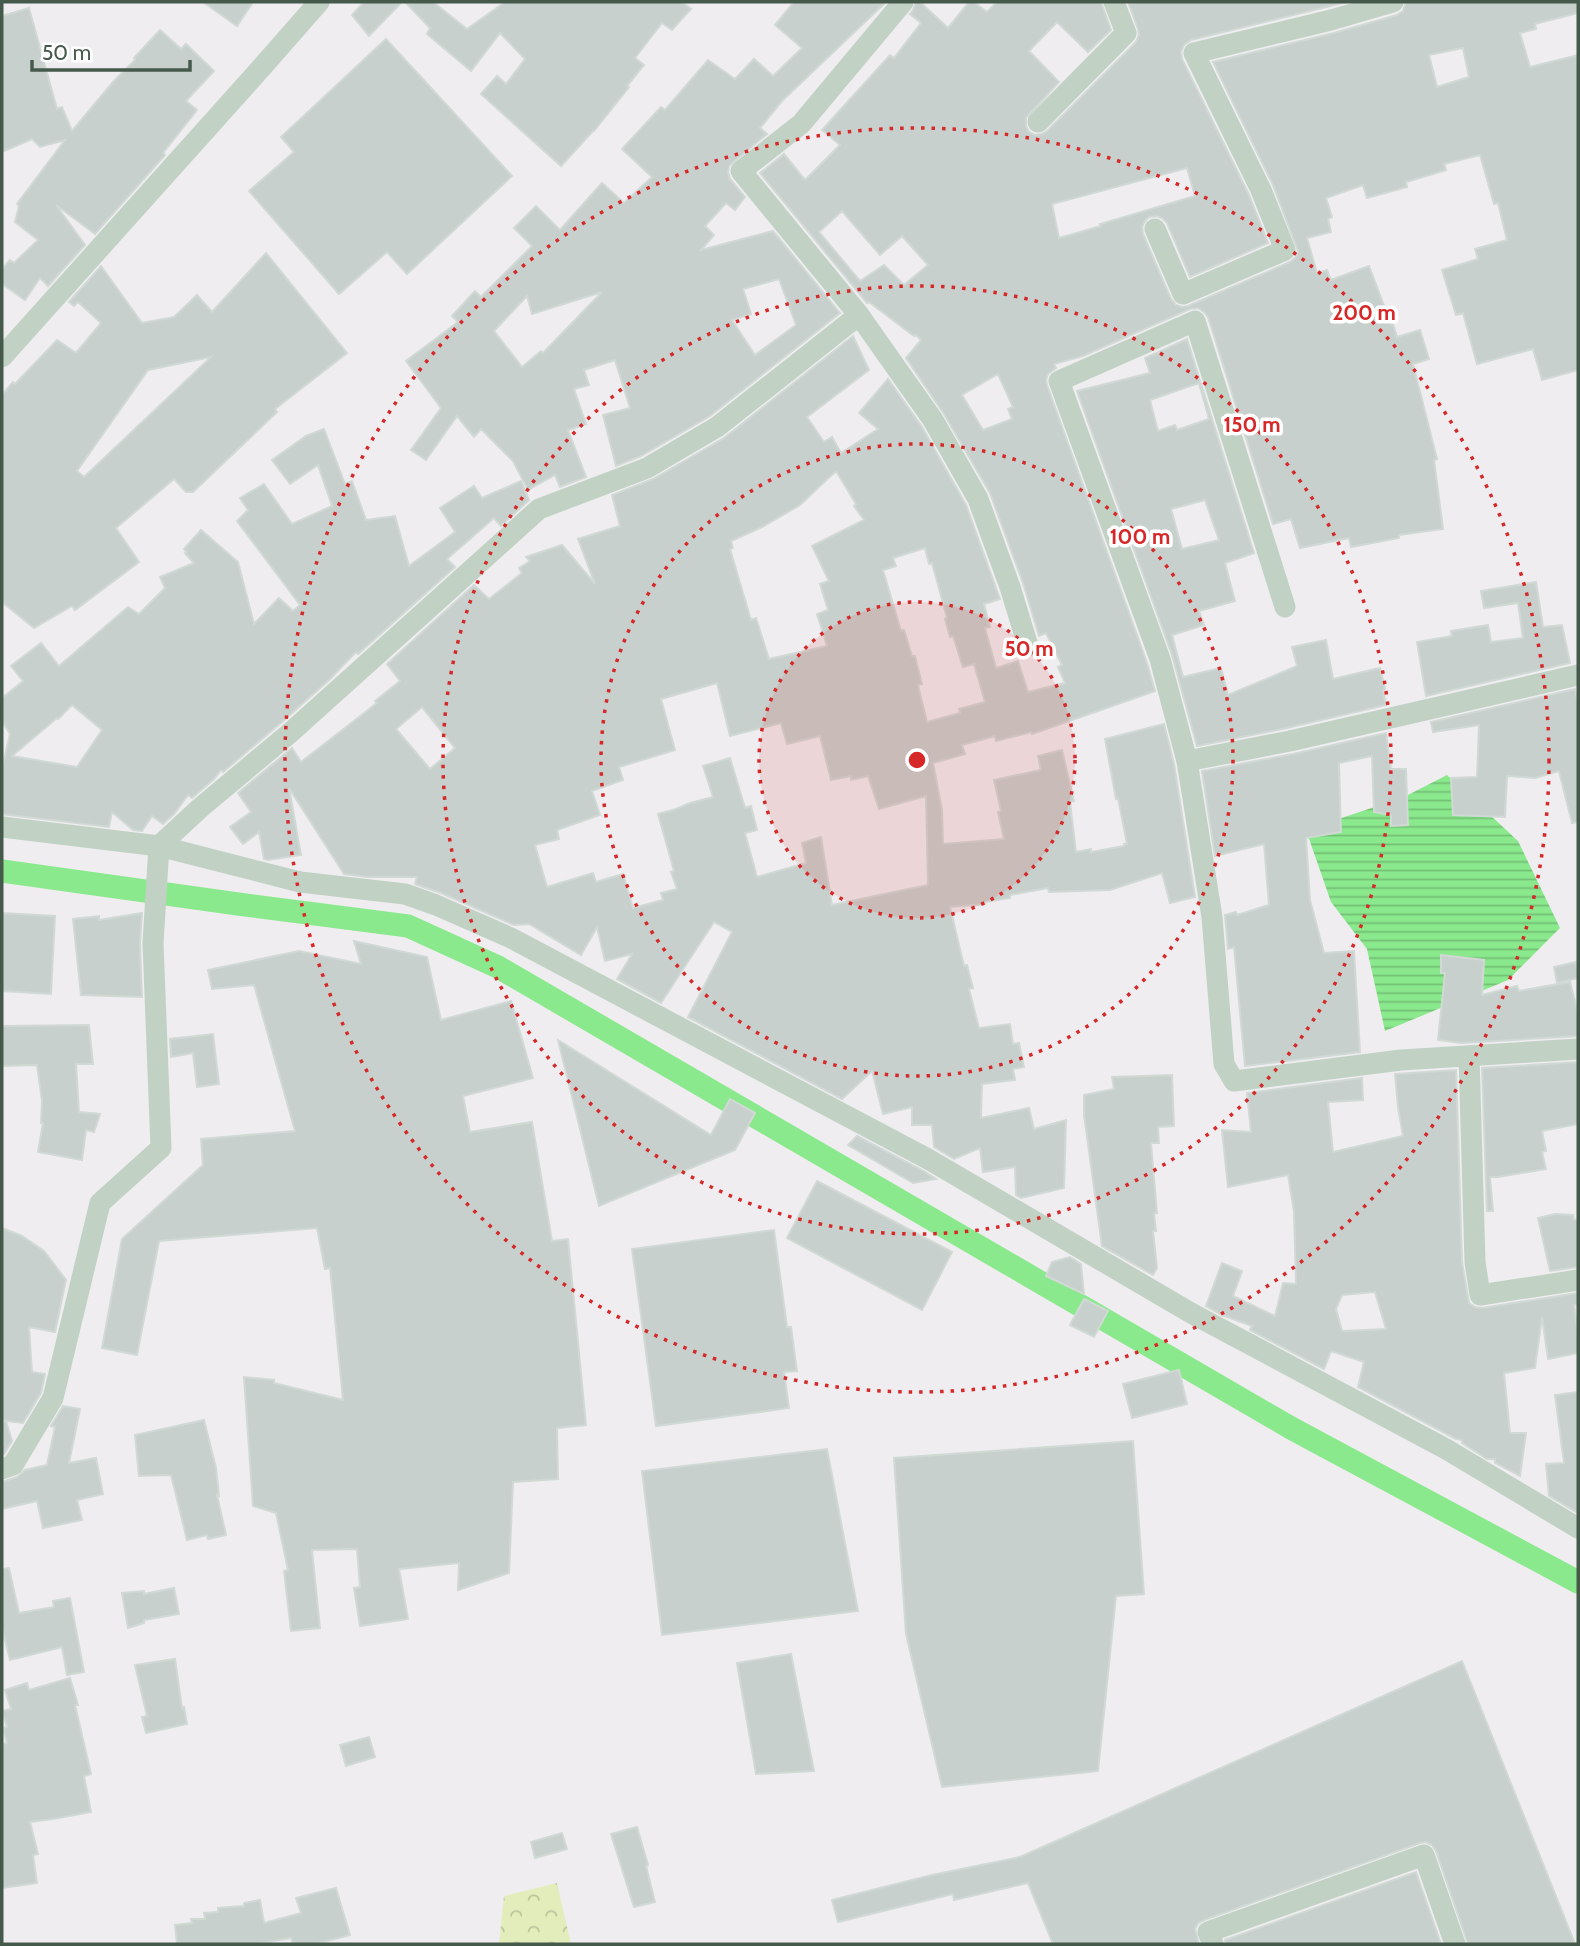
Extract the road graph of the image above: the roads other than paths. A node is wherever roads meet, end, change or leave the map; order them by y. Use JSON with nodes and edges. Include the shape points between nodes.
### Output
{"nodes":[{"id":1,"x":319,"y":2,"type":"edge"},
{"id":2,"x":903,"y":2,"type":"edge"},
{"id":3,"x":1114,"y":2,"type":"edge"},
{"id":4,"x":1393,"y":2,"type":"edge"},
{"id":5,"x":1038,"y":122,"type":"dead end"},
{"id":6,"x":1155,"y":229,"type":"dead end"},
{"id":7,"x":859,"y":315,"type":"junction"},
{"id":8,"x":2,"y":357,"type":"edge"},
{"id":9,"x":1285,"y":607,"type":"dead end"},
{"id":10,"x":1028,"y":646,"type":"dead end"},
{"id":11,"x":1578,"y":675,"type":"edge"},
{"id":12,"x":1187,"y":761,"type":"junction"},
{"id":13,"x":2,"y":827,"type":"edge"},
{"id":14,"x":159,"y":846,"type":"junction"},
{"id":15,"x":1578,"y":1049,"type":"edge"},
{"id":16,"x":1469,"y":1055,"type":"junction"},
{"id":17,"x":1578,"y":1280,"type":"edge"},
{"id":18,"x":2,"y":1469,"type":"edge"},
{"id":19,"x":1578,"y":1528,"type":"edge"},
{"id":20,"x":1213,"y":1944,"type":"edge"},
{"id":21,"x":1455,"y":1944,"type":"edge"}],
"edges":[{"from":1,"to":8,"type":"street"},
{"from":2,"to":7,"type":"street","via":[[801,124],[741,171]]},
{"from":3,"to":5,"type":"street","via":[[1126,33]]},
{"from":4,"to":6,"type":"street","via":[[1194,53],[1285,250],[1183,294]]},
{"from":7,"to":10,"type":"street","via":[[933,420],[978,499]]},
{"from":7,"to":14,"type":"street","via":[[717,427],[647,468],[539,509]]},
{"from":9,"to":12,"type":"street","via":[[1195,321],[1059,381],[1160,659]]},
{"from":11,"to":12,"type":"street"},
{"from":12,"to":16,"type":"street","via":[[1212,917],[1224,1064],[1234,1081]]},
{"from":13,"to":14,"type":"street"},
{"from":14,"to":18,"type":"street","via":[[153,943],[161,1148],[100,1203],[53,1398],[13,1465]]},
{"from":14,"to":19,"type":"street","via":[[300,882],[405,894],[512,937],[928,1159],[1191,1313],[1446,1449]]},
{"from":15,"to":16,"type":"street"},
{"from":16,"to":17,"type":"street","via":[[1480,1295]]},
{"from":20,"to":21,"type":"street","via":[[1208,1932],[1424,1855]]}]}
